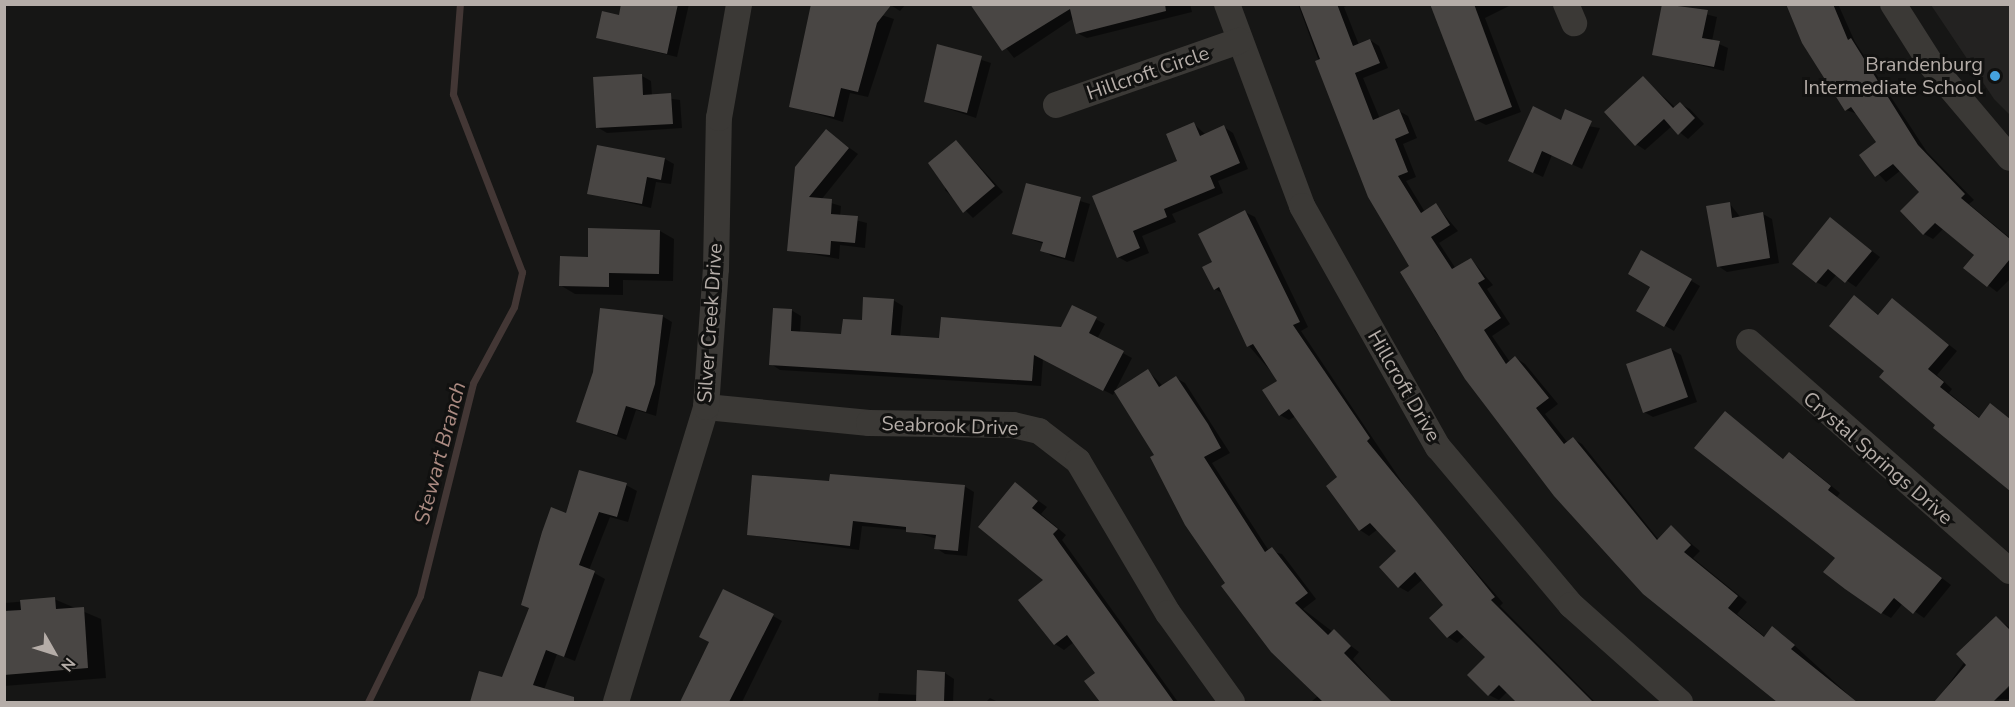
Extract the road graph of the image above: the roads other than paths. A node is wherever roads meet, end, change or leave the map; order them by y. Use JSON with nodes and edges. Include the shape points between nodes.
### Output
{"nodes":[{"id":1,"x":739,"y":4,"type":"edge"},
{"id":2,"x":1227,"y":4,"type":"edge"},
{"id":3,"x":1893,"y":4,"type":"edge"},
{"id":4,"x":1239,"y":41,"type":"junction"},
{"id":5,"x":1056,"y":105,"type":"dead end"},
{"id":6,"x":2010,"y":159,"type":"edge"},
{"id":7,"x":1749,"y":342,"type":"dead end"},
{"id":8,"x":706,"y":407,"type":"junction"},
{"id":9,"x":2010,"y":571,"type":"edge"},
{"id":10,"x":616,"y":702,"type":"edge"},
{"id":11,"x":1232,"y":702,"type":"edge"},
{"id":12,"x":1680,"y":702,"type":"edge"}],
"edges":[{"from":1,"to":8,"type":"street","name":"Silver Creek Drive","via":[[719,118],[716,269]]},
{"from":2,"to":4,"type":"street","name":"Hillcroft Drive"},
{"from":3,"to":6,"type":"street","via":[[1933,67]]},
{"from":4,"to":5,"type":"street","name":"Hillcroft Circle"},
{"from":4,"to":12,"type":"street","name":"Hillcroft Drive","via":[[1302,206],[1438,447],[1571,605]]},
{"from":7,"to":9,"type":"street","name":"Crystal Springs Drive"},
{"from":8,"to":10,"type":"street","name":"Silver Creek Drive"},
{"from":8,"to":11,"type":"street","name":"Seabrook Drive","via":[[869,423],[1014,425],[1039,432],[1078,461],[1168,613]]}]}
